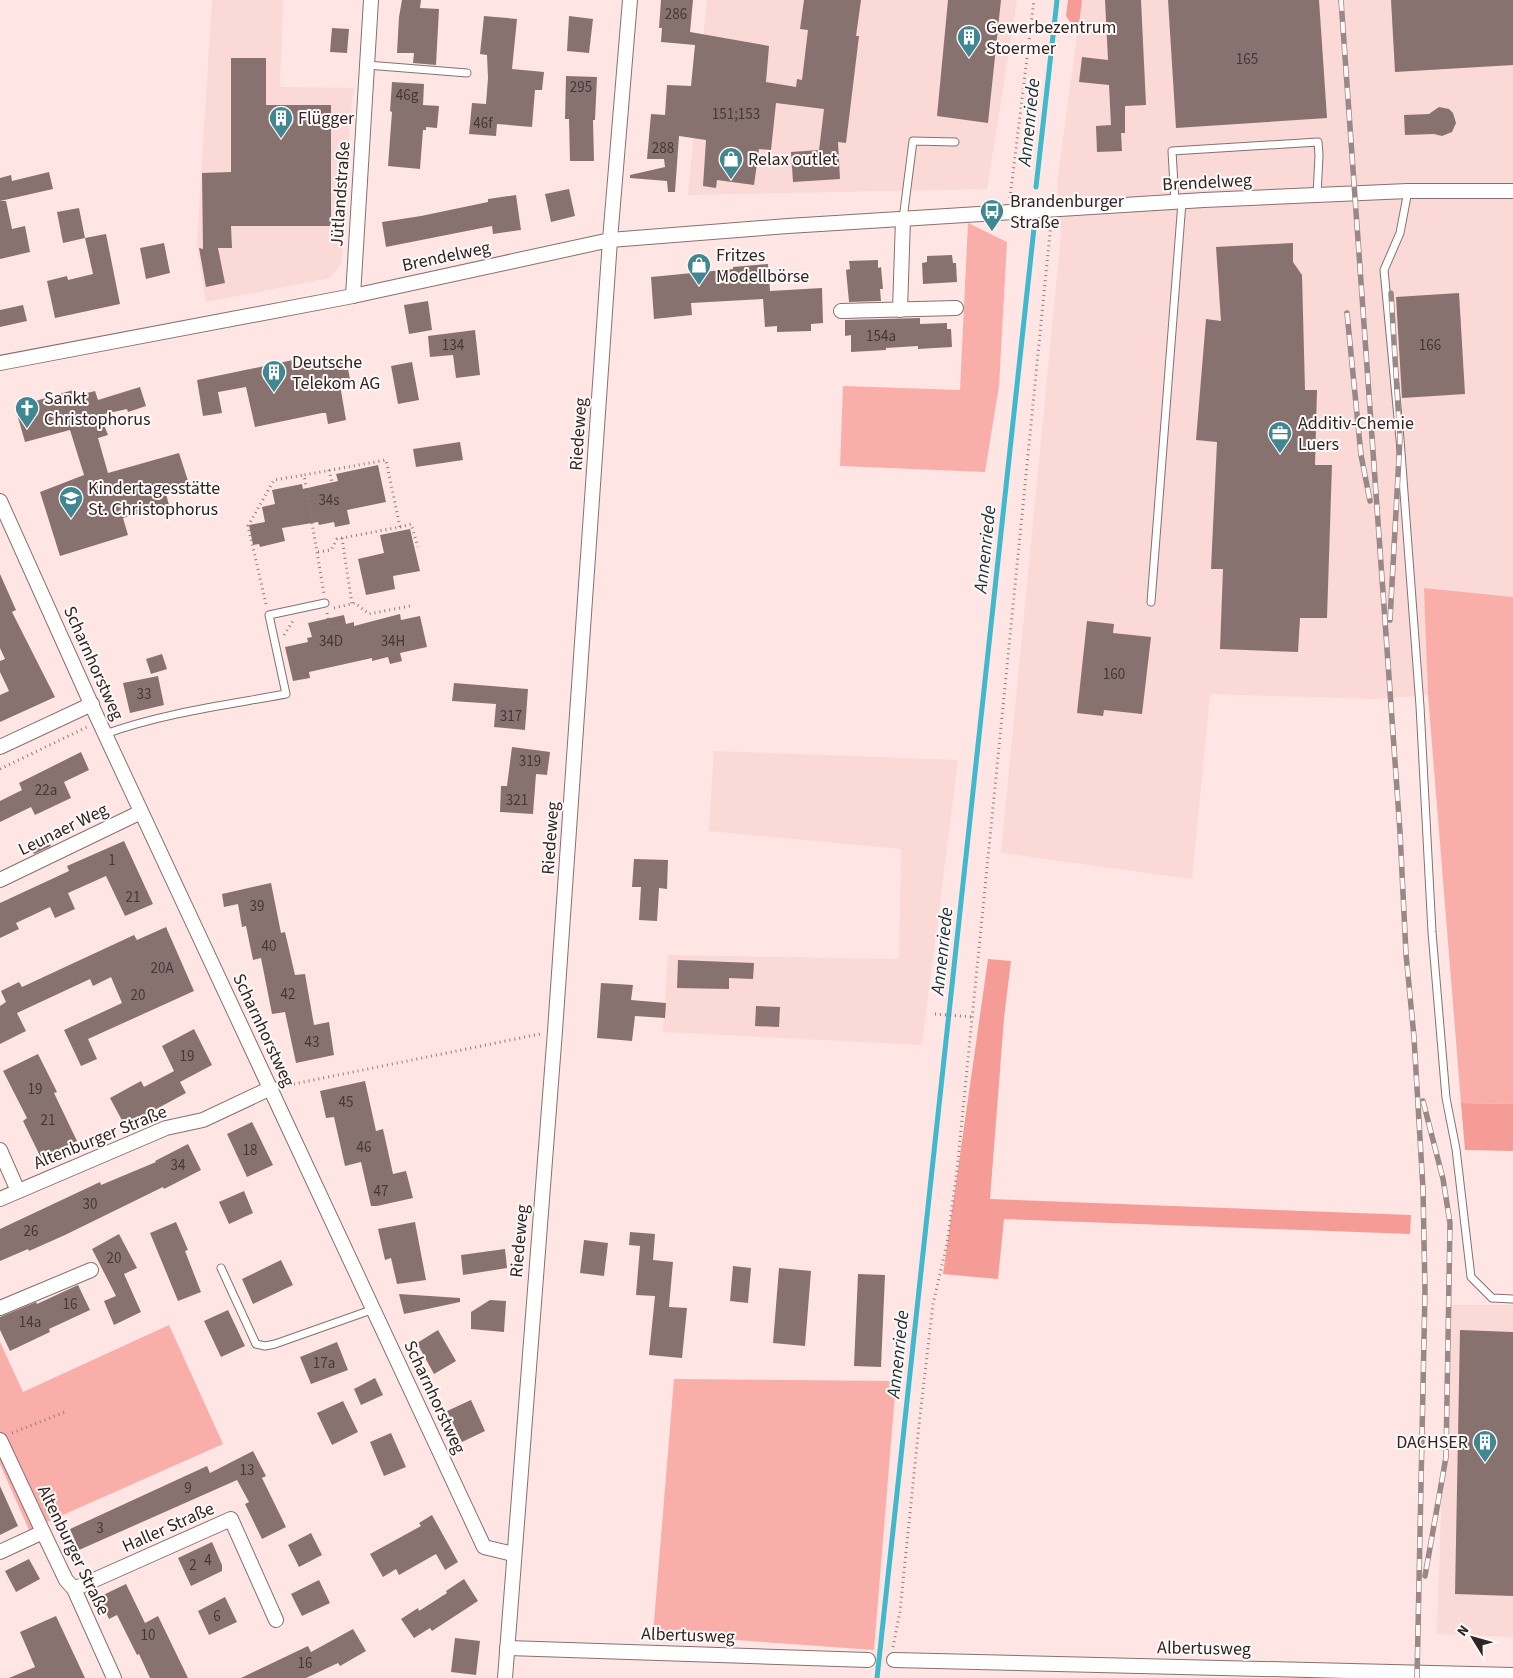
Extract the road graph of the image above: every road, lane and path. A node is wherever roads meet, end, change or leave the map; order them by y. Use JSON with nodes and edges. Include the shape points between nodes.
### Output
{"nodes":[{"id":1,"x":371,"y":0,"type":"edge"},
{"id":2,"x":630,"y":0,"type":"edge"},
{"id":3,"x":1034,"y":0,"type":"edge"},
{"id":4,"x":367,"y":65,"type":"junction"},
{"id":5,"x":467,"y":73,"type":"dead end"},
{"id":6,"x":954,"y":142,"type":"dead end"},
{"id":7,"x":1408,"y":191,"type":"junction"},
{"id":8,"x":1513,"y":191,"type":"edge"},
{"id":9,"x":1317,"y":195,"type":"junction"},
{"id":10,"x":1179,"y":202,"type":"junction"},
{"id":11,"x":1048,"y":209,"type":"junction"},
{"id":12,"x":1008,"y":212,"type":"junction"},
{"id":13,"x":903,"y":219,"type":"junction"},
{"id":14,"x":610,"y":240,"type":"junction"},
{"id":15,"x":353,"y":296,"type":"junction"},
{"id":16,"x":956,"y":308,"type":"dead end"},
{"id":17,"x":900,"y":310,"type":"junction"},
{"id":18,"x":841,"y":311,"type":"dead end"},
{"id":19,"x":0,"y":363,"type":"edge"},
{"id":20,"x":329,"y":470,"type":"junction"},
{"id":21,"x":304,"y":474,"type":"junction"},
{"id":22,"x":335,"y":495,"type":"dead end"},
{"id":23,"x":0,"y":501,"type":"edge"},
{"id":24,"x":400,"y":526,"type":"junction"},
{"id":25,"x":342,"y":538,"type":"junction"},
{"id":26,"x":418,"y":547,"type":"dead end"},
{"id":27,"x":318,"y":552,"type":"junction"},
{"id":28,"x":325,"y":602,"type":"joint"},
{"id":29,"x":1151,"y":602,"type":"dead end"},
{"id":30,"x":352,"y":604,"type":"junction"},
{"id":31,"x":304,"y":606,"type":"junction"},
{"id":32,"x":410,"y":606,"type":"dead end"},
{"id":33,"x":269,"y":614,"type":"junction"},
{"id":34,"x":332,"y":638,"type":"dead end"},
{"id":35,"x":276,"y":647,"type":"junction"},
{"id":36,"x":92,"y":704,"type":"junction"},
{"id":37,"x":102,"y":728,"type":"junction"},
{"id":38,"x":0,"y":747,"type":"edge"},
{"id":39,"x":0,"y":769,"type":"edge"},
{"id":40,"x":142,"y":812,"type":"junction"},
{"id":41,"x":0,"y":880,"type":"edge"},
{"id":42,"x":935,"y":1014,"type":"dead end"},
{"id":43,"x":972,"y":1018,"type":"junction"},
{"id":44,"x":555,"y":1031,"type":"junction"},
{"id":45,"x":271,"y":1088,"type":"junction"},
{"id":46,"x":0,"y":1150,"type":"edge"},
{"id":47,"x":18,"y":1191,"type":"junction"},
{"id":48,"x":0,"y":1199,"type":"edge"},
{"id":49,"x":222,"y":1268,"type":"dead end"},
{"id":50,"x":91,"y":1270,"type":"dead end"},
{"id":51,"x":1513,"y":1299,"type":"edge"},
{"id":52,"x":0,"y":1308,"type":"edge"},
{"id":53,"x":374,"y":1309,"type":"junction"},
{"id":54,"x":65,"y":1412,"type":"dead end"},
{"id":55,"x":4,"y":1437,"type":"edge"},
{"id":56,"x":43,"y":1532,"type":"junction"},
{"id":57,"x":0,"y":1552,"type":"edge"},
{"id":58,"x":513,"y":1554,"type":"junction"},
{"id":59,"x":74,"y":1589,"type":"junction"},
{"id":60,"x":276,"y":1620,"type":"dead end"},
{"id":61,"x":507,"y":1648,"type":"junction"},
{"id":62,"x":868,"y":1660,"type":"dead end"},
{"id":63,"x":894,"y":1660,"type":"joint"},
{"id":64,"x":1513,"y":1675,"type":"edge"},
{"id":65,"x":114,"y":1678,"type":"edge"},
{"id":66,"x":504,"y":1678,"type":"edge"}],
"edges":[{"from":1,"to":4,"type":"street","name":"Jütlandstraße"},
{"from":2,"to":14,"type":"street","name":"Riedeweg"},
{"from":3,"to":12,"type":"path"},
{"from":4,"to":5,"type":"lane"},
{"from":4,"to":15,"type":"street","name":"Jütlandstraße"},
{"from":6,"to":13,"type":"lane","via":[[913,141]]},
{"from":7,"to":8,"type":"street","name":"Brendelweg"},
{"from":7,"to":9,"type":"street","name":"Brendelweg"},
{"from":7,"to":51,"type":"lane","via":[[1400,233],[1384,270],[1418,677],[1432,932],[1446,1098],[1456,1149],[1471,1277],[1492,1298]]},
{"from":9,"to":10,"type":"street","name":"Brendelweg"},
{"from":9,"to":10,"type":"lane","via":[[1318,142],[1172,151]]},
{"from":10,"to":11,"type":"street","name":"Brendelweg"},
{"from":10,"to":29,"type":"lane"},
{"from":11,"to":12,"type":"street","name":"Brendelweg"},
{"from":11,"to":43,"type":"path"},
{"from":12,"to":13,"type":"street","name":"Brendelweg"},
{"from":13,"to":14,"type":"street","name":"Brendelweg"},
{"from":13,"to":17,"type":"street"},
{"from":14,"to":15,"type":"street","name":"Brendelweg"},
{"from":14,"to":44,"type":"street","name":"Riedeweg"},
{"from":15,"to":19,"type":"street","name":"Brendelweg"},
{"from":16,"to":17,"type":"street"},
{"from":17,"to":18,"type":"street"},
{"from":20,"to":21,"type":"path"},
{"from":20,"to":22,"type":"path"},
{"from":20,"to":24,"type":"path","via":[[386,460]]},
{"from":21,"to":27,"type":"path"},
{"from":21,"to":33,"type":"path","via":[[274,480],[248,526]]},
{"from":23,"to":36,"type":"street","name":"Scharnhorstweg"},
{"from":24,"to":25,"type":"path"},
{"from":24,"to":26,"type":"path","via":[[412,524]]},
{"from":25,"to":27,"type":"path","via":[[337,539],[331,550]]},
{"from":25,"to":30,"type":"path"},
{"from":27,"to":28,"type":"path"},
{"from":28,"to":31,"type":"lane"},
{"from":30,"to":32,"type":"path","via":[[369,614]]},
{"from":30,"to":34,"type":"path","via":[[326,610]]},
{"from":31,"to":33,"type":"lane"},
{"from":31,"to":35,"type":"path"},
{"from":33,"to":35,"type":"lane"},
{"from":35,"to":37,"type":"lane","via":[[286,694]]},
{"from":36,"to":37,"type":"street","name":"Scharnhorstweg"},
{"from":36,"to":38,"type":"street"},
{"from":37,"to":39,"type":"path"},
{"from":37,"to":40,"type":"street","name":"Scharnhorstweg"},
{"from":40,"to":41,"type":"street","name":"Leunaer Weg"},
{"from":40,"to":45,"type":"street","name":"Scharnhorstweg"},
{"from":42,"to":43,"type":"path"},
{"from":43,"to":63,"type":"path","via":[[957,1170],[947,1243],[933,1304],[900,1611],[893,1645]]},
{"from":44,"to":45,"type":"path"},
{"from":44,"to":58,"type":"street","name":"Riedeweg"},
{"from":45,"to":47,"type":"street","name":"Altenburger Straße","via":[[203,1120],[166,1128]]},
{"from":45,"to":53,"type":"street","name":"Scharnhorstweg"},
{"from":46,"to":47,"type":"street"},
{"from":47,"to":48,"type":"street","name":"Altenburger Straße"},
{"from":49,"to":53,"type":"lane","via":[[256,1344],[265,1346]]},
{"from":50,"to":52,"type":"street"},
{"from":53,"to":58,"type":"street","name":"Scharnhorstweg","via":[[484,1546]]},
{"from":54,"to":55,"type":"path"},
{"from":55,"to":56,"type":"street","name":"Altenburger Straße"},
{"from":56,"to":57,"type":"street"},
{"from":56,"to":59,"type":"street","name":"Altenburger Straße","via":[[66,1580]]},
{"from":58,"to":61,"type":"street","name":"Riedeweg"},
{"from":59,"to":60,"type":"street","name":"Haller Straße","via":[[231,1519]]},
{"from":59,"to":65,"type":"street","name":"Altenburger Straße"},
{"from":61,"to":62,"type":"street","name":"Albertusweg"},
{"from":61,"to":66,"type":"street","name":"Riedeweg"},
{"from":63,"to":64,"type":"street","name":"Albertusweg"}]}
